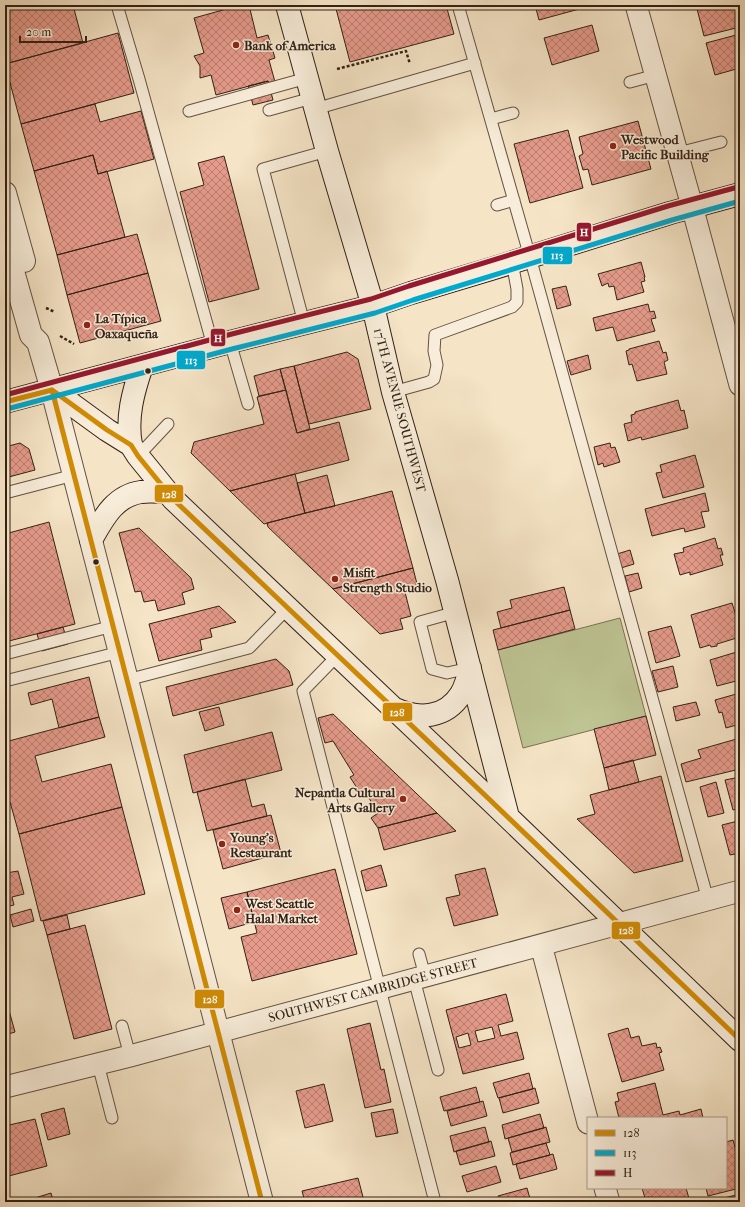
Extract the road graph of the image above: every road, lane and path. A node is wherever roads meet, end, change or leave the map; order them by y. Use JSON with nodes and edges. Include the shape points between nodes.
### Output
{"nodes":[{"id":1,"x":117,"y":5,"type":"edge"},
{"id":2,"x":287,"y":5,"type":"edge"},
{"id":3,"x":458,"y":5,"type":"edge"},
{"id":4,"x":636,"y":5,"type":"edge"},
{"id":5,"x":406,"y":51,"type":"dead end"},
{"id":6,"x":475,"y":63,"type":"junction"},
{"id":7,"x":337,"y":69,"type":"dead end"},
{"id":8,"x":656,"y":75,"type":"junction"},
{"id":9,"x":630,"y":82,"type":"dead end"},
{"id":10,"x":311,"y":93,"type":"junction"},
{"id":11,"x":269,"y":110,"type":"dead end"},
{"id":12,"x":193,"y":114,"type":"dead end"},
{"id":13,"x":513,"y":114,"type":"dead end"},
{"id":14,"x":491,"y":119,"type":"junction"},
{"id":15,"x":721,"y":142,"type":"dead end"},
{"id":16,"x":326,"y":151,"type":"junction"},
{"id":17,"x":678,"y":153,"type":"junction"},
{"id":18,"x":5,"y":193,"type":"edge"},
{"id":19,"x":740,"y":194,"type":"edge"},
{"id":20,"x":514,"y":200,"type":"junction"},
{"id":21,"x":497,"y":205,"type":"dead end"},
{"id":22,"x":692,"y":206,"type":"junction"},
{"id":23,"x":5,"y":243,"type":"edge"},
{"id":24,"x":521,"y":259,"type":"junction"},
{"id":25,"x":373,"y":306,"type":"junction"},
{"id":26,"x":45,"y":308,"type":"dead end"},
{"id":27,"x":55,"y":312,"type":"dead end"},
{"id":28,"x":304,"y":323,"type":"junction"},
{"id":29,"x":46,"y":337,"type":"junction"},
{"id":30,"x":74,"y":344,"type":"dead end"},
{"id":31,"x":222,"y":344,"type":"junction"},
{"id":32,"x":142,"y":366,"type":"junction"},
{"id":33,"x":740,"y":385,"type":"edge"},
{"id":34,"x":52,"y":390,"type":"junction"},
{"id":35,"x":393,"y":392,"type":"junction"},
{"id":36,"x":5,"y":402,"type":"edge"},
{"id":37,"x":248,"y":404,"type":"dead end"},
{"id":38,"x":168,"y":424,"type":"dead end"},
{"id":39,"x":135,"y":451,"type":"junction"},
{"id":40,"x":74,"y":474,"type":"junction"},
{"id":41,"x":167,"y":492,"type":"junction"},
{"id":42,"x":5,"y":493,"type":"edge"},
{"id":43,"x":91,"y":540,"type":"junction"},
{"id":44,"x":288,"y":608,"type":"junction"},
{"id":45,"x":456,"y":612,"type":"junction"},
{"id":46,"x":113,"y":626,"type":"junction"},
{"id":47,"x":120,"y":652,"type":"junction"},
{"id":48,"x":5,"y":654,"type":"edge"},
{"id":49,"x":338,"y":655,"type":"junction"},
{"id":50,"x":470,"y":668,"type":"junction"},
{"id":51,"x":127,"y":680,"type":"junction"},
{"id":52,"x":5,"y":681,"type":"edge"},
{"id":53,"x":394,"y":709,"type":"junction"},
{"id":54,"x":508,"y":817,"type":"junction"},
{"id":55,"x":740,"y":891,"type":"edge"},
{"id":56,"x":708,"y":900,"type":"junction"},
{"id":57,"x":619,"y":924,"type":"junction"},
{"id":58,"x":541,"y":945,"type":"junction"},
{"id":59,"x":419,"y":954,"type":"dead end"},
{"id":60,"x":419,"y":978,"type":"junction"},
{"id":61,"x":380,"y":988,"type":"junction"},
{"id":62,"x":122,"y":1026,"type":"dead end"},
{"id":63,"x":218,"y":1032,"type":"junction"},
{"id":64,"x":740,"y":1040,"type":"edge"},
{"id":65,"x":130,"y":1056,"type":"junction"},
{"id":66,"x":98,"y":1064,"type":"junction"},
{"id":67,"x":438,"y":1070,"type":"dead end"},
{"id":68,"x":5,"y":1087,"type":"edge"},
{"id":69,"x":112,"y":1118,"type":"dead end"},
{"id":70,"x":587,"y":1119,"type":"edge"},
{"id":71,"x":605,"y":1189,"type":"edge"},
{"id":72,"x":262,"y":1202,"type":"edge"},
{"id":73,"x":436,"y":1202,"type":"edge"},
{"id":74,"x":608,"y":1202,"type":"edge"}],
"edges":[{"from":1,"to":31,"type":"lane"},
{"from":2,"to":10,"type":"main road","name":"17TH AVENUE SOUTHWEST"},
{"from":3,"to":6,"type":"lane"},
{"from":4,"to":8,"type":"street"},
{"from":5,"to":7,"type":"path"},
{"from":6,"to":10,"type":"lane"},
{"from":6,"to":14,"type":"lane"},
{"from":8,"to":9,"type":"lane"},
{"from":8,"to":17,"type":"street"},
{"from":10,"to":11,"type":"lane"},
{"from":10,"to":12,"type":"lane"},
{"from":10,"to":16,"type":"main road","name":"17TH AVENUE SOUTHWEST"},
{"from":13,"to":14,"type":"lane"},
{"from":14,"to":20,"type":"lane"},
{"from":15,"to":17,"type":"lane"},
{"from":16,"to":25,"type":"main road","name":"17TH AVENUE SOUTHWEST"},
{"from":16,"to":28,"type":"lane","via":[[263,169]]},
{"from":17,"to":22,"type":"street"},
{"from":18,"to":29,"type":"main road"},
{"from":19,"to":22,"type":"main road"},
{"from":20,"to":21,"type":"lane"},
{"from":20,"to":24,"type":"lane"},
{"from":22,"to":24,"type":"main road"},
{"from":22,"to":33,"type":"street"},
{"from":23,"to":29,"type":"main road","via":[[30,335]]},
{"from":24,"to":25,"type":"main road"},
{"from":24,"to":35,"type":"lane","via":[[517,302],[512,307],[435,335],[434,351],[437,366],[434,379]]},
{"from":24,"to":56,"type":"lane"},
{"from":25,"to":28,"type":"main road"},
{"from":25,"to":35,"type":"main road","name":"17TH AVENUE SOUTHWEST"},
{"from":26,"to":27,"type":"path"},
{"from":28,"to":31,"type":"main road"},
{"from":29,"to":30,"type":"path"},
{"from":29,"to":34,"type":"main road"},
{"from":31,"to":32,"type":"main road"},
{"from":31,"to":37,"type":"lane"},
{"from":32,"to":34,"type":"main road"},
{"from":32,"to":39,"type":"main road","via":[[128,418]]},
{"from":34,"to":36,"type":"main road"},
{"from":34,"to":39,"type":"main road"},
{"from":34,"to":40,"type":"main road"},
{"from":35,"to":45,"type":"main road","name":"17TH AVENUE SOUTHWEST"},
{"from":38,"to":39,"type":"lane"},
{"from":39,"to":41,"type":"main road"},
{"from":40,"to":42,"type":"lane"},
{"from":40,"to":43,"type":"main road"},
{"from":41,"to":43,"type":"main road","via":[[141,492],[122,499],[105,514]]},
{"from":41,"to":44,"type":"main road"},
{"from":43,"to":46,"type":"main road"},
{"from":44,"to":49,"type":"main road"},
{"from":44,"to":51,"type":"lane","via":[[249,648]]},
{"from":45,"to":50,"type":"main road","name":"17TH AVENUE SOUTHWEST"},
{"from":45,"to":50,"type":"lane","via":[[420,622],[432,669],[447,673]]},
{"from":46,"to":47,"type":"main road"},
{"from":46,"to":48,"type":"lane"},
{"from":47,"to":51,"type":"main road"},
{"from":47,"to":52,"type":"lane"},
{"from":49,"to":53,"type":"main road"},
{"from":49,"to":61,"type":"lane","via":[[303,691]]},
{"from":50,"to":53,"type":"main road","via":[[460,695],[442,712],[418,716]]},
{"from":50,"to":54,"type":"main road","name":"17TH AVENUE SOUTHWEST"},
{"from":51,"to":63,"type":"main road"},
{"from":53,"to":54,"type":"main road"},
{"from":54,"to":57,"type":"main road"},
{"from":55,"to":56,"type":"street","name":"SOUTHWEST CAMBRIDGE STREET"},
{"from":56,"to":57,"type":"street","name":"SOUTHWEST CAMBRIDGE STREET"},
{"from":57,"to":58,"type":"street","name":"SOUTHWEST CAMBRIDGE STREET"},
{"from":57,"to":64,"type":"main road"},
{"from":58,"to":60,"type":"street","name":"SOUTHWEST CAMBRIDGE STREET"},
{"from":58,"to":70,"type":"street"},
{"from":59,"to":60,"type":"lane"},
{"from":60,"to":61,"type":"street","name":"SOUTHWEST CAMBRIDGE STREET"},
{"from":60,"to":67,"type":"lane"},
{"from":61,"to":63,"type":"street","name":"SOUTHWEST CAMBRIDGE STREET"},
{"from":61,"to":73,"type":"lane"},
{"from":62,"to":65,"type":"lane"},
{"from":63,"to":65,"type":"street","name":"SOUTHWEST CAMBRIDGE STREET"},
{"from":63,"to":72,"type":"main road"},
{"from":65,"to":66,"type":"street","name":"SOUTHWEST CAMBRIDGE STREET"},
{"from":66,"to":68,"type":"street","name":"SOUTHWEST CAMBRIDGE STREET"},
{"from":66,"to":69,"type":"lane"},
{"from":71,"to":74,"type":"street"}]}
